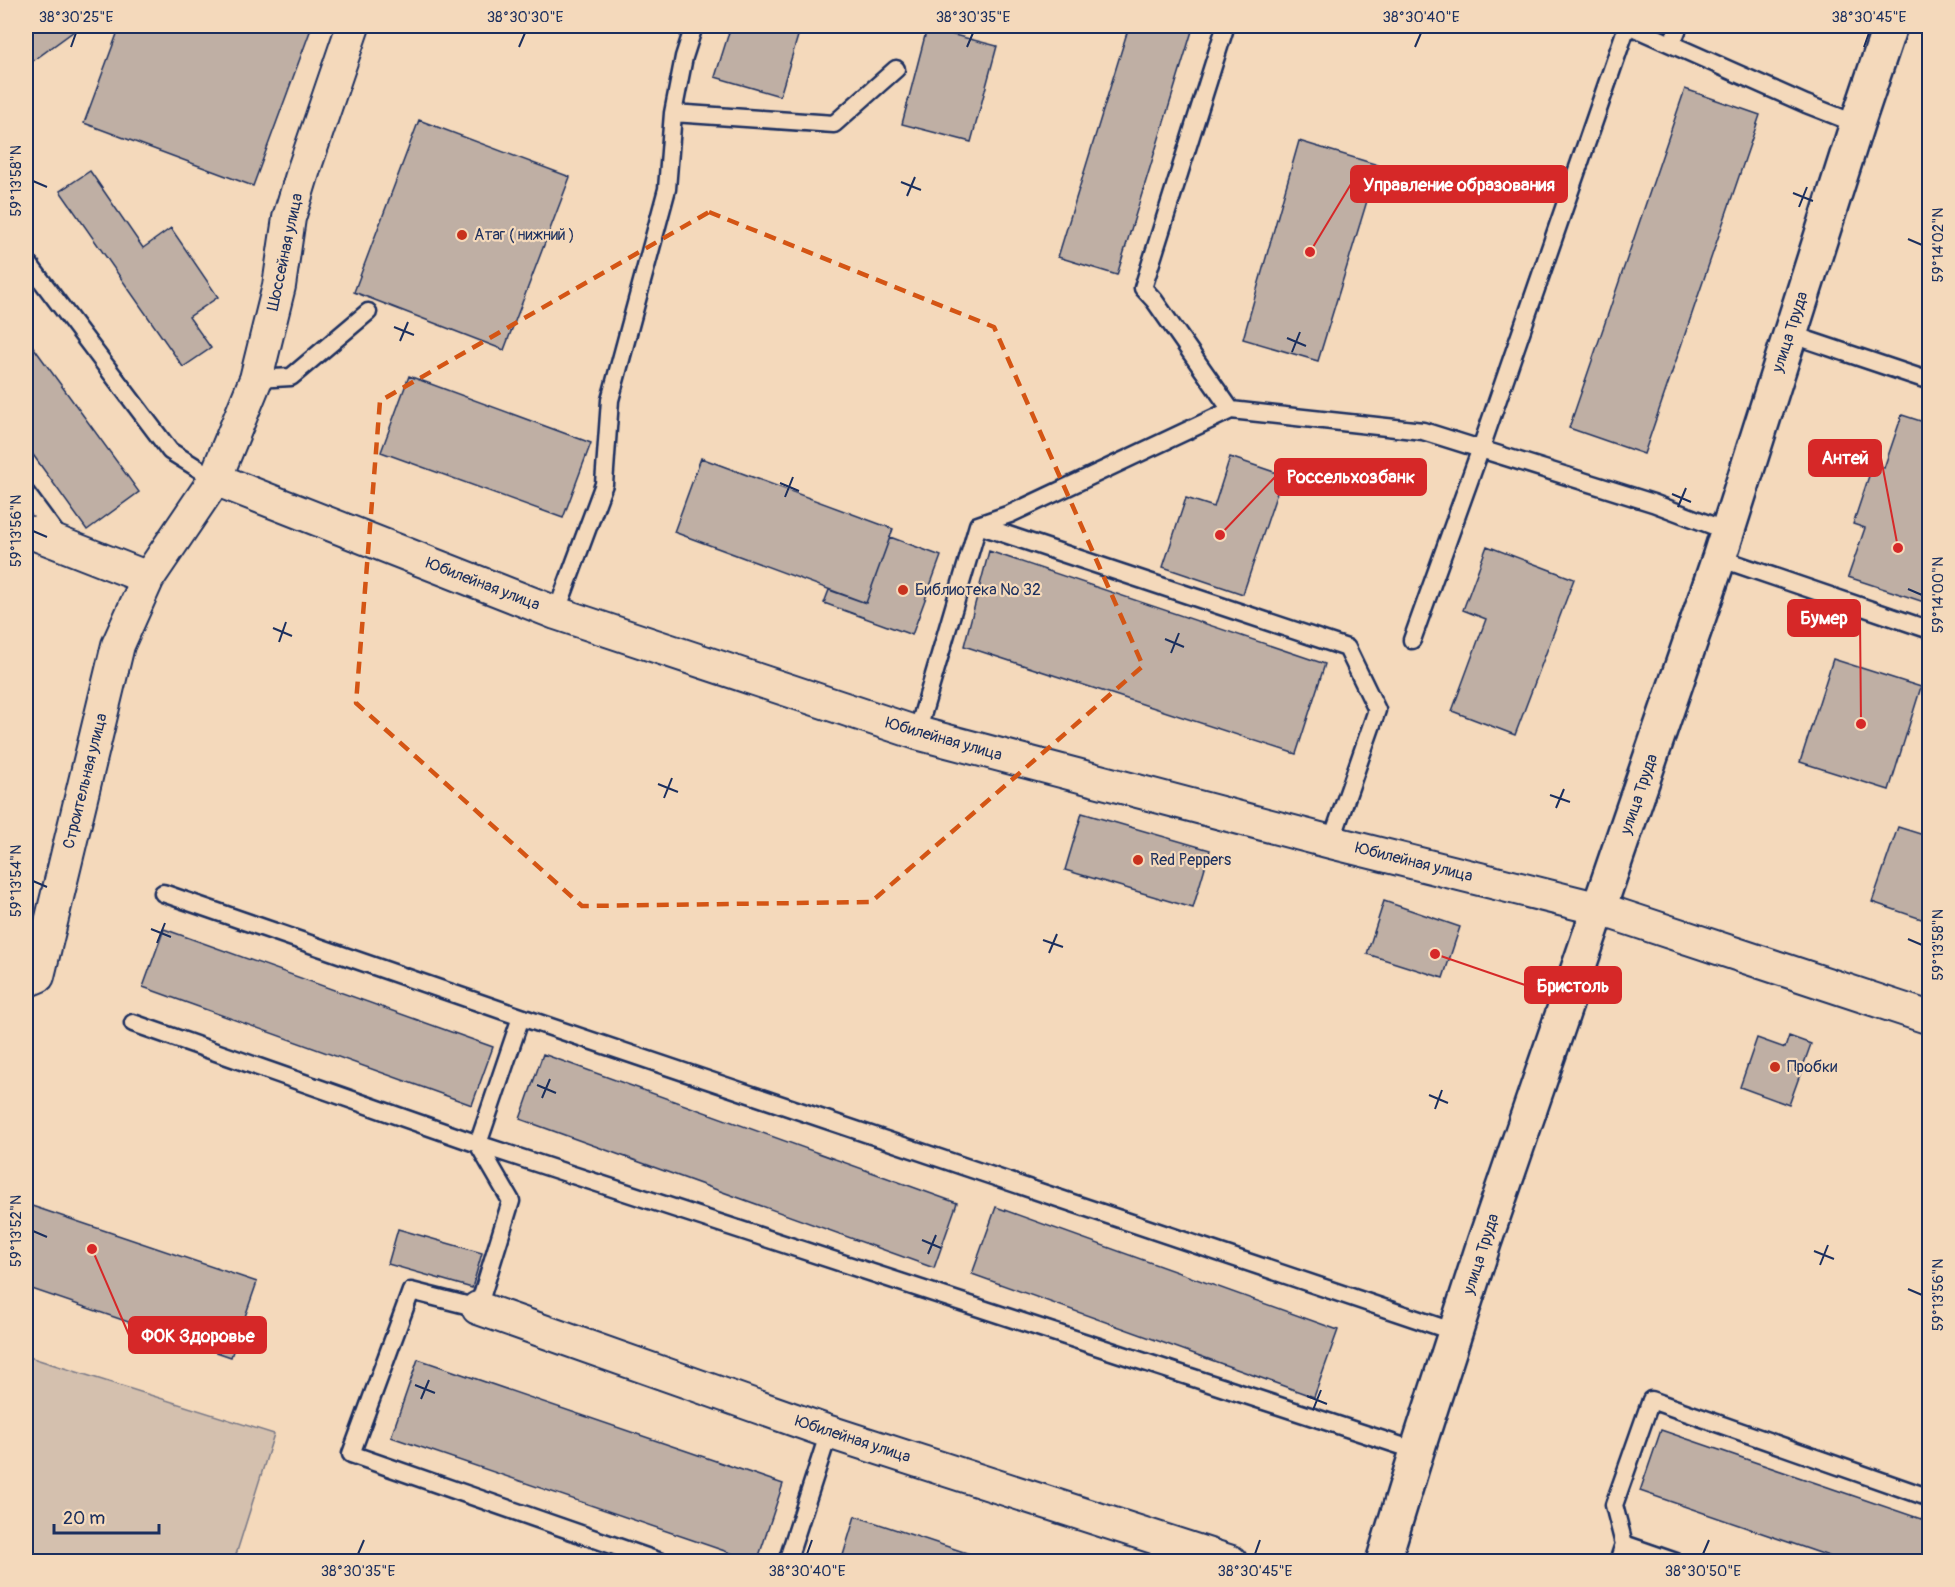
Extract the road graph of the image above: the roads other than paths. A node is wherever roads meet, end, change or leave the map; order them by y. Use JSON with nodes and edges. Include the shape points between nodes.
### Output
{"nodes":[{"id":1,"x":353,"y":26,"type":"edge"},
{"id":2,"x":694,"y":26,"type":"edge"},
{"id":3,"x":1629,"y":26,"type":"edge"},
{"id":4,"x":1679,"y":26,"type":"edge"},
{"id":5,"x":1890,"y":26,"type":"edge"},
{"id":6,"x":1224,"y":31,"type":"dead end"},
{"id":7,"x":1672,"y":43,"type":"junction"},
{"id":8,"x":896,"y":69,"type":"dead end"},
{"id":9,"x":673,"y":113,"type":"junction"},
{"id":10,"x":1857,"y":123,"type":"junction"},
{"id":11,"x":26,"y":260,"type":"edge"},
{"id":12,"x":368,"y":312,"type":"dead end"},
{"id":13,"x":1790,"y":334,"type":"junction"},
{"id":14,"x":256,"y":379,"type":"junction"},
{"id":15,"x":1929,"y":381,"type":"edge"},
{"id":16,"x":1231,"y":410,"type":"junction"},
{"id":17,"x":1481,"y":448,"type":"junction"},
{"id":18,"x":215,"y":479,"type":"junction"},
{"id":19,"x":26,"y":493,"type":"edge"},
{"id":20,"x":978,"y":525,"type":"junction"},
{"id":21,"x":26,"y":532,"type":"edge"},
{"id":22,"x":1723,"y":544,"type":"junction"},
{"id":23,"x":64,"y":545,"type":"junction"},
{"id":24,"x":148,"y":578,"type":"junction"},
{"id":25,"x":556,"y":613,"type":"junction"},
{"id":26,"x":1929,"y":630,"type":"edge"},
{"id":27,"x":1412,"y":640,"type":"dead end"},
{"id":28,"x":916,"y":733,"type":"junction"},
{"id":29,"x":1331,"y":842,"type":"junction"},
{"id":30,"x":163,"y":893,"type":"dead end"},
{"id":31,"x":1599,"y":909,"type":"junction"},
{"id":32,"x":26,"y":981,"type":"edge"},
{"id":33,"x":521,"y":1017,"type":"junction"},
{"id":34,"x":1929,"y":1018,"type":"edge"},
{"id":35,"x":133,"y":1023,"type":"dead end"},
{"id":36,"x":478,"y":1144,"type":"junction"},
{"id":37,"x":478,"y":1308,"type":"junction"},
{"id":38,"x":1455,"y":1332,"type":"junction"},
{"id":39,"x":829,"y":1432,"type":"junction"},
{"id":40,"x":1417,"y":1451,"type":"junction"},
{"id":41,"x":1929,"y":1498,"type":"edge"},
{"id":42,"x":1624,"y":1544,"type":"junction"},
{"id":43,"x":661,"y":1562,"type":"edge"},
{"id":44,"x":786,"y":1562,"type":"edge"},
{"id":45,"x":1231,"y":1562,"type":"edge"},
{"id":46,"x":1383,"y":1562,"type":"edge"},
{"id":47,"x":1618,"y":1562,"type":"edge"},
{"id":48,"x":1676,"y":1562,"type":"edge"}],
"edges":[{"from":1,"to":14,"type":"street","name":"Шоссейная улица","via":[[289,218],[279,286]]},
{"from":2,"to":9,"type":"lane"},
{"from":3,"to":7,"type":"lane"},
{"from":3,"to":17,"type":"lane"},
{"from":4,"to":7,"type":"lane"},
{"from":5,"to":10,"type":"street","name":"улица Труда"},
{"from":6,"to":16,"type":"lane","via":[[1143,288]]},
{"from":7,"to":10,"type":"lane"},
{"from":8,"to":9,"type":"lane","via":[[834,124]]},
{"from":9,"to":25,"type":"lane","via":[[667,189],[610,400],[604,484]]},
{"from":10,"to":13,"type":"street","name":"улица Труда"},
{"from":11,"to":18,"type":"lane","via":[[170,451]]},
{"from":12,"to":14,"type":"lane","via":[[291,377]]},
{"from":13,"to":15,"type":"lane"},
{"from":13,"to":22,"type":"street","name":"улица Труда"},
{"from":14,"to":18,"type":"street","name":"Шоссейная улица"},
{"from":16,"to":17,"type":"lane","via":[[1423,430]]},
{"from":16,"to":20,"type":"lane","via":[[1010,514]]},
{"from":17,"to":22,"type":"lane","via":[[1653,503]]},
{"from":17,"to":27,"type":"lane"},
{"from":18,"to":24,"type":"street"},
{"from":18,"to":25,"type":"street","name":"Юбилейная улица"},
{"from":19,"to":23,"type":"lane"},
{"from":20,"to":28,"type":"lane"},
{"from":20,"to":29,"type":"lane","via":[[1347,648],[1377,710]]},
{"from":21,"to":23,"type":"street"},
{"from":22,"to":26,"type":"lane","via":[[1794,585]]},
{"from":22,"to":31,"type":"street","name":"улица Труда"},
{"from":23,"to":24,"type":"street"},
{"from":24,"to":32,"type":"street","name":"Строительная улица","via":[[118,645],[38,976]]},
{"from":25,"to":28,"type":"street","name":"Юбилейная улица"},
{"from":28,"to":29,"type":"street","name":"Юбилейная улица"},
{"from":29,"to":31,"type":"street","name":"Юбилейная улица"},
{"from":30,"to":33,"type":"lane"},
{"from":31,"to":34,"type":"street","name":"Юбилейная улица"},
{"from":31,"to":38,"type":"street","name":"улица Труда"},
{"from":33,"to":36,"type":"lane"},
{"from":33,"to":38,"type":"lane"},
{"from":35,"to":36,"type":"lane"},
{"from":36,"to":37,"type":"lane","via":[[511,1201]]},
{"from":36,"to":40,"type":"lane"},
{"from":37,"to":39,"type":"street","name":"Юбилейная улица"},
{"from":37,"to":43,"type":"lane","via":[[411,1291],[351,1454]]},
{"from":38,"to":40,"type":"street","name":"улица Труда"},
{"from":39,"to":44,"type":"lane"},
{"from":39,"to":45,"type":"street","name":"Юбилейная улица"},
{"from":40,"to":46,"type":"street","name":"улица Труда"},
{"from":41,"to":42,"type":"lane","via":[[1651,1400],[1614,1504]]},
{"from":42,"to":47,"type":"lane"},
{"from":42,"to":48,"type":"lane"}]}
